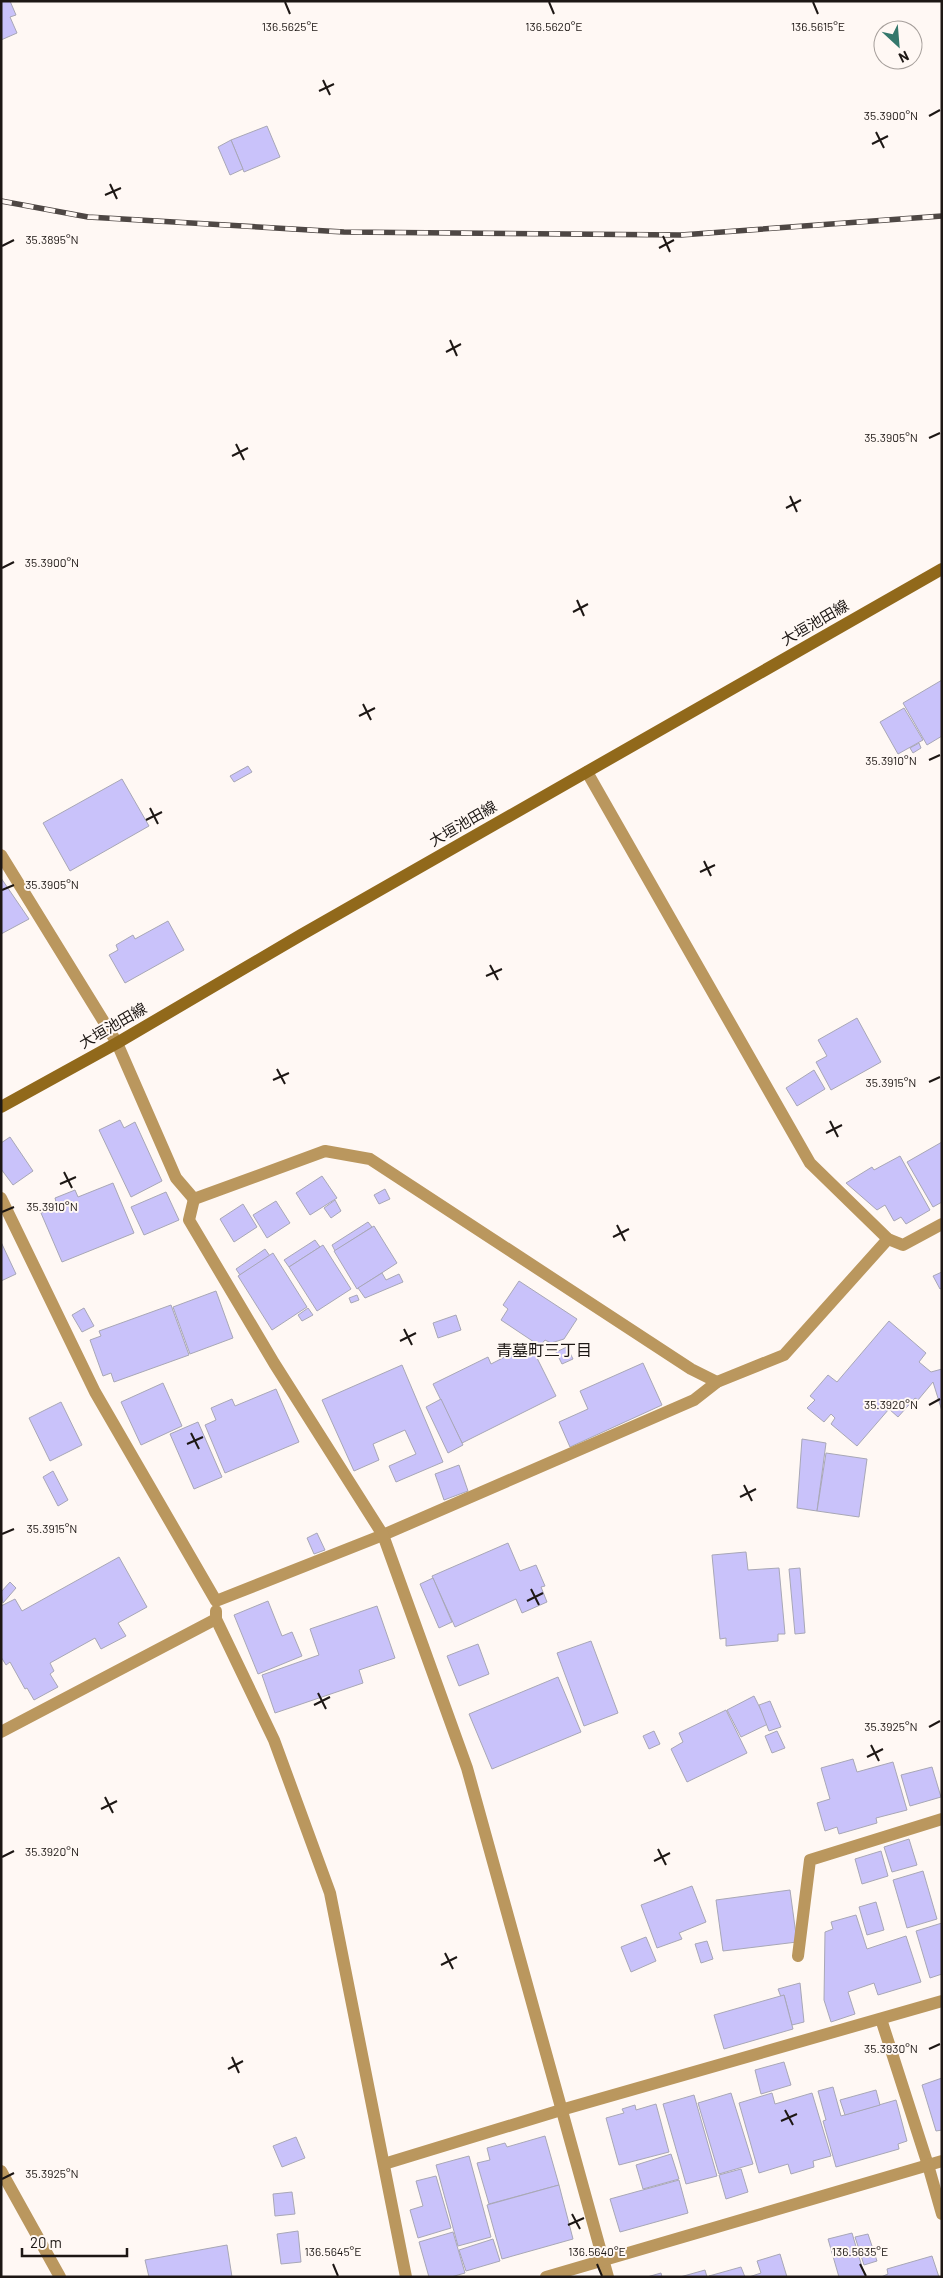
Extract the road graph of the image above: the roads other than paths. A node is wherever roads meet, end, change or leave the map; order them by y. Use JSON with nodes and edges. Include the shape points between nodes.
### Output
{"nodes":[{"id":1,"x":942,"y":569,"type":"edge"},
{"id":2,"x":587,"y":772,"type":"junction"},
{"id":3,"x":1,"y":855,"type":"edge"},
{"id":4,"x":117,"y":1043,"type":"junction"},
{"id":5,"x":1,"y":1107,"type":"edge"},
{"id":6,"x":1,"y":1198,"type":"edge"},
{"id":7,"x":194,"y":1199,"type":"junction"},
{"id":8,"x":942,"y":1224,"type":"edge"},
{"id":9,"x":888,"y":1239,"type":"junction"},
{"id":10,"x":717,"y":1382,"type":"junction"},
{"id":11,"x":383,"y":1535,"type":"junction"},
{"id":12,"x":216,"y":1601,"type":"junction"},
{"id":13,"x":216,"y":1619,"type":"junction"},
{"id":14,"x":1,"y":1732,"type":"edge"},
{"id":15,"x":942,"y":1819,"type":"edge"},
{"id":16,"x":798,"y":1956,"type":"dead end"},
{"id":17,"x":942,"y":2001,"type":"edge"},
{"id":18,"x":880,"y":2019,"type":"junction"},
{"id":19,"x":561,"y":2110,"type":"junction"},
{"id":20,"x":942,"y":2161,"type":"edge"},
{"id":21,"x":384,"y":2164,"type":"junction"},
{"id":22,"x":928,"y":2165,"type":"junction"},
{"id":23,"x":1,"y":2172,"type":"edge"},
{"id":24,"x":942,"y":2214,"type":"edge"},
{"id":25,"x":603,"y":2261,"type":"junction"},
{"id":26,"x":60,"y":2277,"type":"edge"},
{"id":27,"x":406,"y":2277,"type":"edge"},
{"id":28,"x":546,"y":2277,"type":"edge"},
{"id":29,"x":608,"y":2277,"type":"edge"}],
"edges":[{"from":1,"to":2,"type":"main road","name":"大垣池田線"},
{"from":2,"to":4,"type":"main road","name":"大垣池田線"},
{"from":2,"to":9,"type":"street","via":[[810,1163]]},
{"from":3,"to":4,"type":"street"},
{"from":4,"to":5,"type":"main road","name":"大垣池田線"},
{"from":4,"to":7,"type":"street","via":[[176,1178]]},
{"from":6,"to":12,"type":"street","via":[[95,1392]]},
{"from":7,"to":10,"type":"street","via":[[325,1151],[370,1159],[691,1369]]},
{"from":7,"to":11,"type":"street","via":[[189,1220],[274,1364]]},
{"from":8,"to":9,"type":"street","via":[[903,1246]]},
{"from":9,"to":10,"type":"street","via":[[784,1356]]},
{"from":10,"to":11,"type":"street","via":[[694,1400]]},
{"from":11,"to":12,"type":"street"},
{"from":11,"to":19,"type":"street","via":[[467,1768]]},
{"from":12,"to":13,"type":"street"},
{"from":13,"to":14,"type":"street"},
{"from":13,"to":21,"type":"street","via":[[274,1740],[330,1893]]},
{"from":15,"to":16,"type":"street","via":[[810,1860]]},
{"from":17,"to":18,"type":"street"},
{"from":18,"to":19,"type":"street"},
{"from":18,"to":22,"type":"street"},
{"from":19,"to":21,"type":"street"},
{"from":19,"to":25,"type":"street"},
{"from":20,"to":22,"type":"street"},
{"from":21,"to":27,"type":"street"},
{"from":22,"to":24,"type":"street"},
{"from":22,"to":25,"type":"street"},
{"from":23,"to":26,"type":"street"},
{"from":25,"to":28,"type":"street"},
{"from":25,"to":29,"type":"street"}]}
